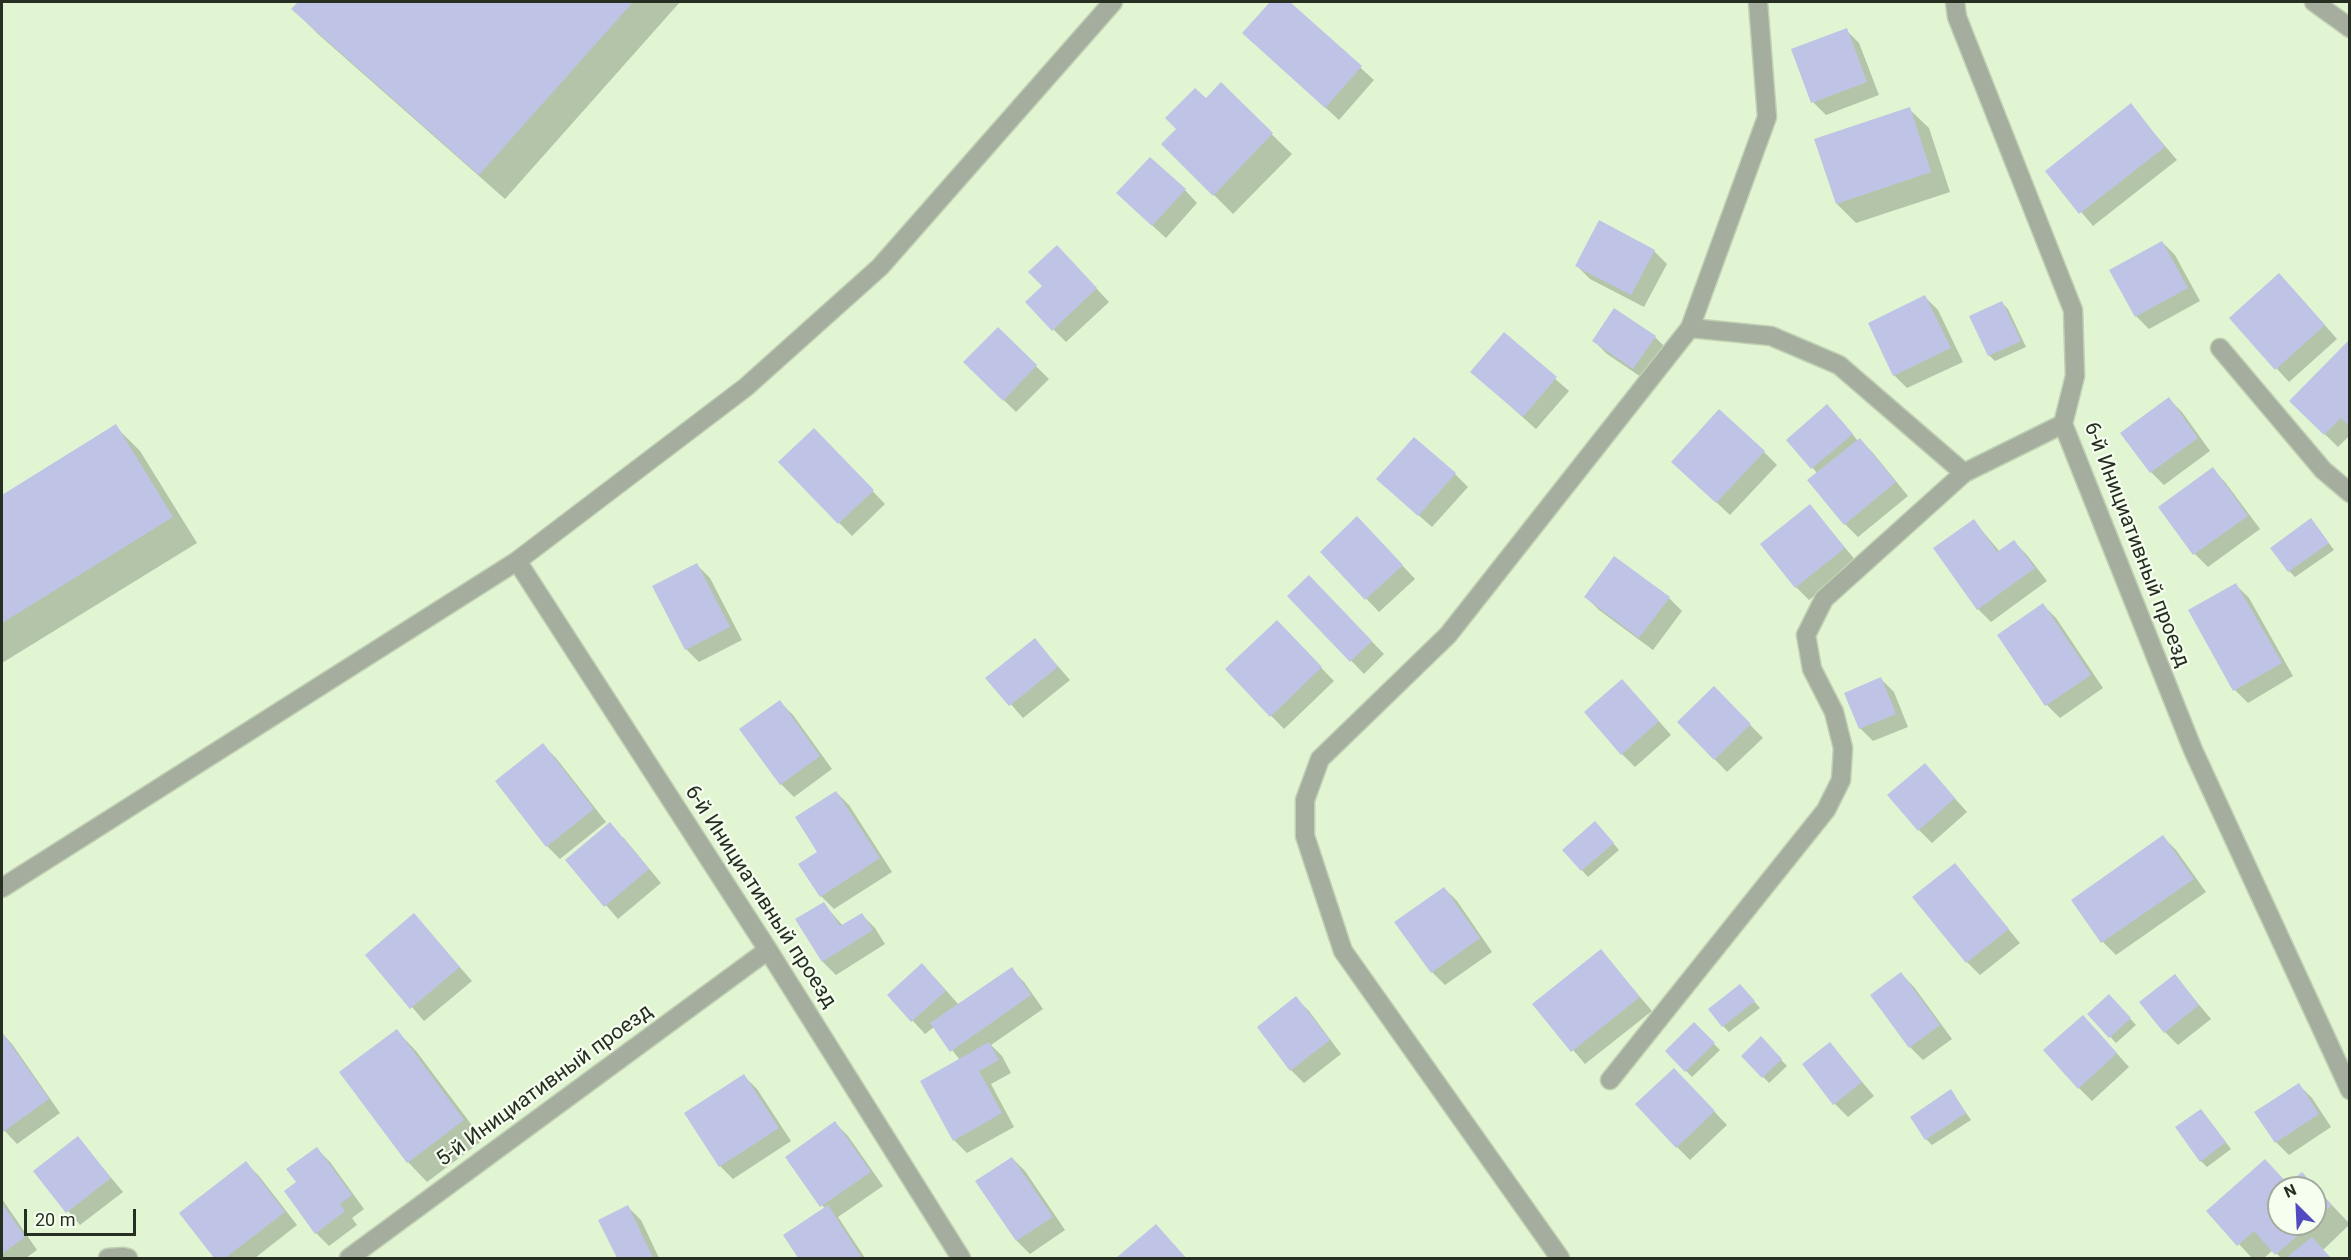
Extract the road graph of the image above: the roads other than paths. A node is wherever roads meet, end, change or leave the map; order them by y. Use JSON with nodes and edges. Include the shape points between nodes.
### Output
{"nodes":[{"id":1,"x":1113,"y":2,"type":"edge"},
{"id":2,"x":1758,"y":2,"type":"edge"},
{"id":3,"x":1955,"y":2,"type":"edge"},
{"id":4,"x":2314,"y":2,"type":"edge"},
{"id":5,"x":2349,"y":28,"type":"edge"},
{"id":6,"x":1689,"y":328,"type":"junction"},
{"id":7,"x":2220,"y":348,"type":"dead end"},
{"id":8,"x":2063,"y":424,"type":"junction"},
{"id":9,"x":1964,"y":473,"type":"junction"},
{"id":10,"x":2349,"y":493,"type":"edge"},
{"id":11,"x":517,"y":561,"type":"junction"},
{"id":12,"x":2,"y":888,"type":"edge"},
{"id":13,"x":768,"y":950,"type":"junction"},
{"id":14,"x":1610,"y":1080,"type":"dead end"},
{"id":15,"x":2349,"y":1090,"type":"edge"},
{"id":16,"x":108,"y":1258,"type":"edge"},
{"id":17,"x":128,"y":1258,"type":"edge"},
{"id":18,"x":349,"y":1258,"type":"edge"},
{"id":19,"x":961,"y":1258,"type":"edge"},
{"id":20,"x":1560,"y":1258,"type":"edge"}],
"edges":[{"from":1,"to":11,"type":"street","via":[[880,267],[747,387]]},
{"from":2,"to":6,"type":"street","via":[[1767,117]]},
{"from":3,"to":8,"type":"street","name":"6-й Инициативный проезд","via":[[2073,310],[2075,376]]},
{"from":4,"to":5,"type":"street"},
{"from":6,"to":9,"type":"street","via":[[1770,336],[1839,365]]},
{"from":6,"to":20,"type":"street","via":[[1448,635],[1320,759],[1305,800],[1305,836],[1343,951]]},
{"from":7,"to":10,"type":"street","via":[[2323,470]]},
{"from":8,"to":9,"type":"street"},
{"from":8,"to":15,"type":"street","name":"6-й Инициативный проезд","via":[[2193,750]]},
{"from":9,"to":14,"type":"street","via":[[1824,599],[1806,634],[1812,669],[1834,712],[1843,748],[1841,780],[1826,810]]},
{"from":11,"to":12,"type":"street"},
{"from":11,"to":13,"type":"street","name":"6-й Инициативный проезд"},
{"from":13,"to":18,"type":"street","name":"5-й Инициативный проезд"},
{"from":13,"to":19,"type":"street","name":"6-й Инициативный проезд"},
{"from":16,"to":17,"type":"street"}]}
